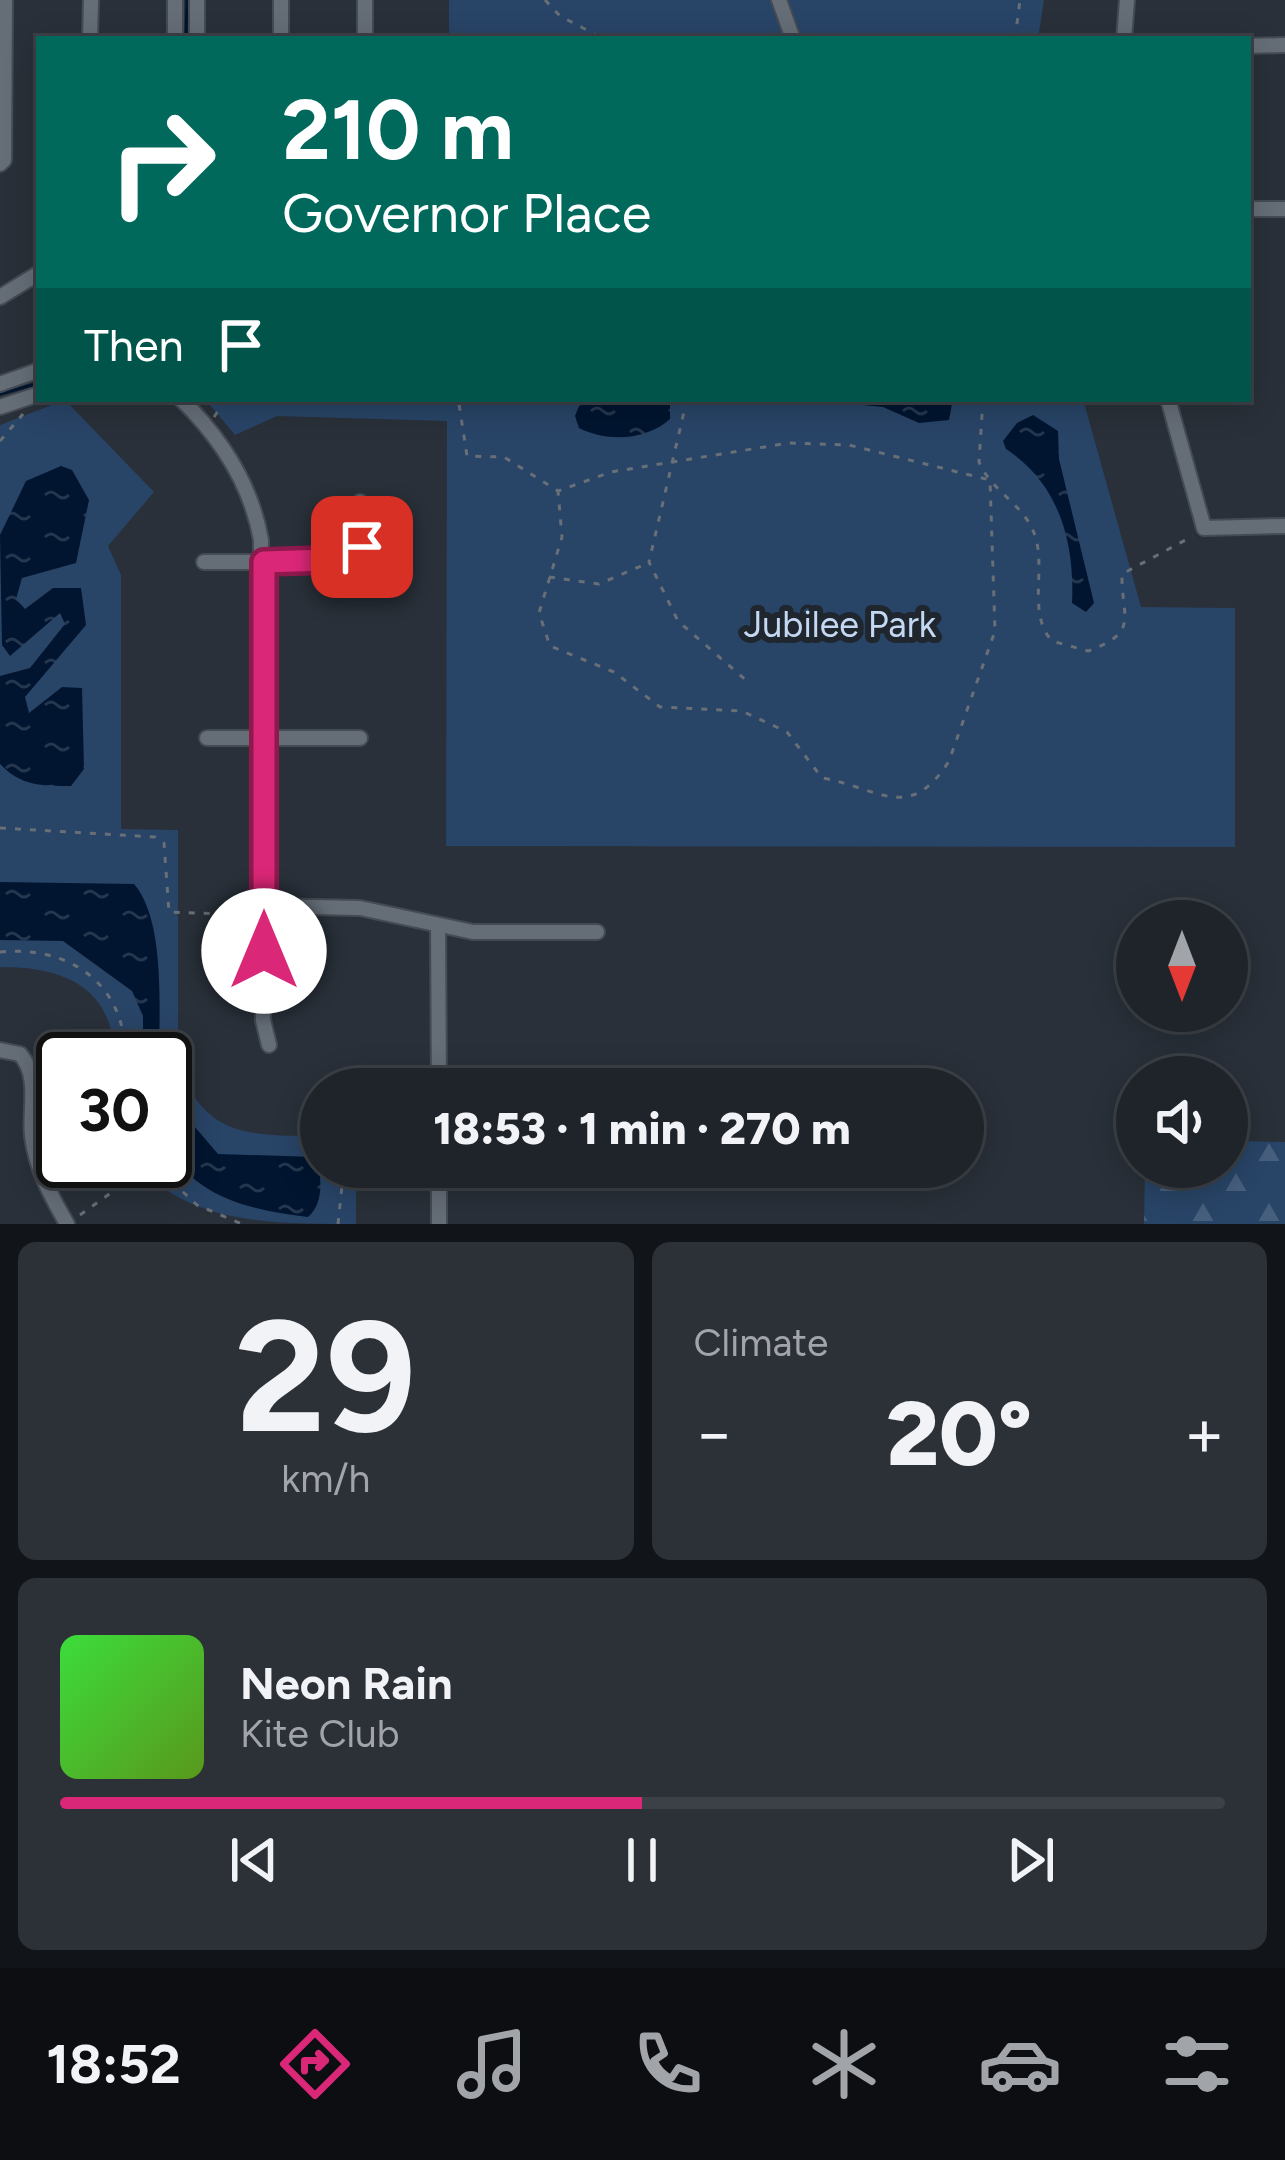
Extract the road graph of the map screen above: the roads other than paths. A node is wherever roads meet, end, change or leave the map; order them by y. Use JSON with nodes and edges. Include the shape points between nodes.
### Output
{"nodes":[{"id":1,"x":5,"y":0,"type":"edge"},
{"id":2,"x":91,"y":0,"type":"edge"},
{"id":3,"x":175,"y":0,"type":"edge"},
{"id":4,"x":197,"y":0,"type":"edge"},
{"id":5,"x":281,"y":0,"type":"edge"},
{"id":6,"x":365,"y":0,"type":"edge"},
{"id":7,"x":779,"y":0,"type":"edge"},
{"id":8,"x":1127,"y":0,"type":"edge"},
{"id":9,"x":90,"y":36,"type":"edge"},
{"id":10,"x":175,"y":36,"type":"edge"},
{"id":11,"x":197,"y":36,"type":"edge"},
{"id":12,"x":281,"y":36,"type":"edge"},
{"id":13,"x":365,"y":36,"type":"edge"},
{"id":14,"x":792,"y":36,"type":"edge"},
{"id":15,"x":1124,"y":36,"type":"edge"},
{"id":16,"x":1285,"y":45,"type":"edge"},
{"id":17,"x":1251,"y":46,"type":"edge"},
{"id":18,"x":0,"y":164,"type":"edge"},
{"id":19,"x":1285,"y":208,"type":"edge"},
{"id":20,"x":1251,"y":209,"type":"edge"},
{"id":21,"x":36,"y":275,"type":"edge"},
{"id":22,"x":0,"y":297,"type":"edge"},
{"id":23,"x":36,"y":371,"type":"edge"},
{"id":24,"x":0,"y":384,"type":"edge"},
{"id":25,"x":36,"y":395,"type":"edge"},
{"id":26,"x":184,"y":402,"type":"edge"},
{"id":27,"x":1169,"y":402,"type":"edge"},
{"id":28,"x":0,"y":407,"type":"edge"},
{"id":29,"x":360,"y":502,"type":"dead end"},
{"id":30,"x":1285,"y":526,"type":"edge"},
{"id":31,"x":204,"y":562,"type":"dead end"},
{"id":32,"x":264,"y":562,"type":"junction"},
{"id":33,"x":207,"y":738,"type":"dead end"},
{"id":34,"x":266,"y":738,"type":"junction"},
{"id":35,"x":360,"y":738,"type":"dead end"},
{"id":36,"x":259,"y":910,"type":"junction"},
{"id":37,"x":439,"y":926,"type":"junction"},
{"id":38,"x":597,"y":932,"type":"dead end"},
{"id":39,"x":269,"y":1045,"type":"dead end"},
{"id":40,"x":0,"y":1050,"type":"edge"},
{"id":41,"x":439,"y":1068,"type":"edge"},
{"id":42,"x":439,"y":1188,"type":"edge"},
{"id":43,"x":67,"y":1224,"type":"edge"},
{"id":44,"x":439,"y":1224,"type":"edge"}],
"edges":[{"from":1,"to":18,"type":"street"},
{"from":2,"to":9,"type":"street"},
{"from":3,"to":10,"type":"street"},
{"from":4,"to":11,"type":"street"},
{"from":5,"to":12,"type":"street"},
{"from":6,"to":13,"type":"street"},
{"from":7,"to":14,"type":"street"},
{"from":8,"to":15,"type":"street"},
{"from":16,"to":17,"type":"street"},
{"from":19,"to":20,"type":"street"},
{"from":21,"to":22,"type":"street"},
{"from":23,"to":24,"type":"street"},
{"from":25,"to":28,"type":"street"},
{"from":26,"to":32,"type":"street","via":[[244,482]]},
{"from":27,"to":30,"type":"street","via":[[1204,528]]},
{"from":29,"to":32,"type":"street","via":[[364,542],[357,559]]},
{"from":31,"to":32,"type":"street"},
{"from":32,"to":34,"type":"street"},
{"from":33,"to":34,"type":"street"},
{"from":34,"to":35,"type":"street"},
{"from":34,"to":36,"type":"street"},
{"from":36,"to":37,"type":"street","via":[[360,908]]},
{"from":36,"to":39,"type":"street"},
{"from":37,"to":38,"type":"street"},
{"from":37,"to":41,"type":"street"},
{"from":40,"to":43,"type":"street","via":[[20,1054],[32,1073],[39,1168]]},
{"from":42,"to":44,"type":"street"}]}
